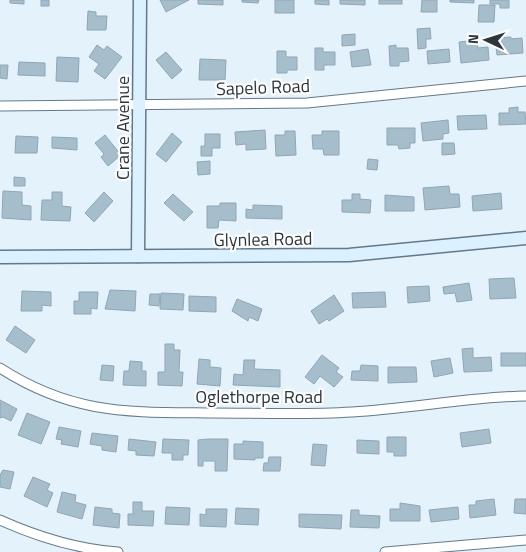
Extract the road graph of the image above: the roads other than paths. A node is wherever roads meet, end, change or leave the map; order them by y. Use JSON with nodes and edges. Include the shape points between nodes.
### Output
{"nodes":[{"id":1,"x":140,"y":0,"type":"edge"},
{"id":2,"x":526,"y":81,"type":"edge"},
{"id":3,"x":140,"y":105,"type":"junction"},
{"id":4,"x":0,"y":106,"type":"edge"},
{"id":5,"x":526,"y":238,"type":"edge"},
{"id":6,"x":138,"y":256,"type":"junction"},
{"id":7,"x":0,"y":257,"type":"edge"},
{"id":8,"x":0,"y":368,"type":"edge"},
{"id":9,"x":526,"y":396,"type":"edge"},
{"id":10,"x":0,"y":520,"type":"edge"},
{"id":11,"x":526,"y":540,"type":"edge"},
{"id":12,"x":118,"y":552,"type":"edge"},
{"id":13,"x":385,"y":552,"type":"edge"}],
"edges":[{"from":1,"to":3,"type":"street","name":"Crane Avenue"},
{"from":2,"to":3,"type":"street","name":"Sapelo Road","via":[[307,103]]},
{"from":3,"to":4,"type":"street","name":"Sapelo Road"},
{"from":3,"to":6,"type":"street","name":"Crane Avenue"},
{"from":5,"to":6,"type":"street","name":"Glynlea Road","via":[[349,255]]},
{"from":6,"to":7,"type":"street","name":"Glynlea Road"},
{"from":8,"to":9,"type":"street","name":"Oglethorpe Road","via":[[64,399],[129,412],[350,412]]},
{"from":10,"to":12,"type":"street","via":[[87,550]]},
{"from":11,"to":13,"type":"street"}]}
